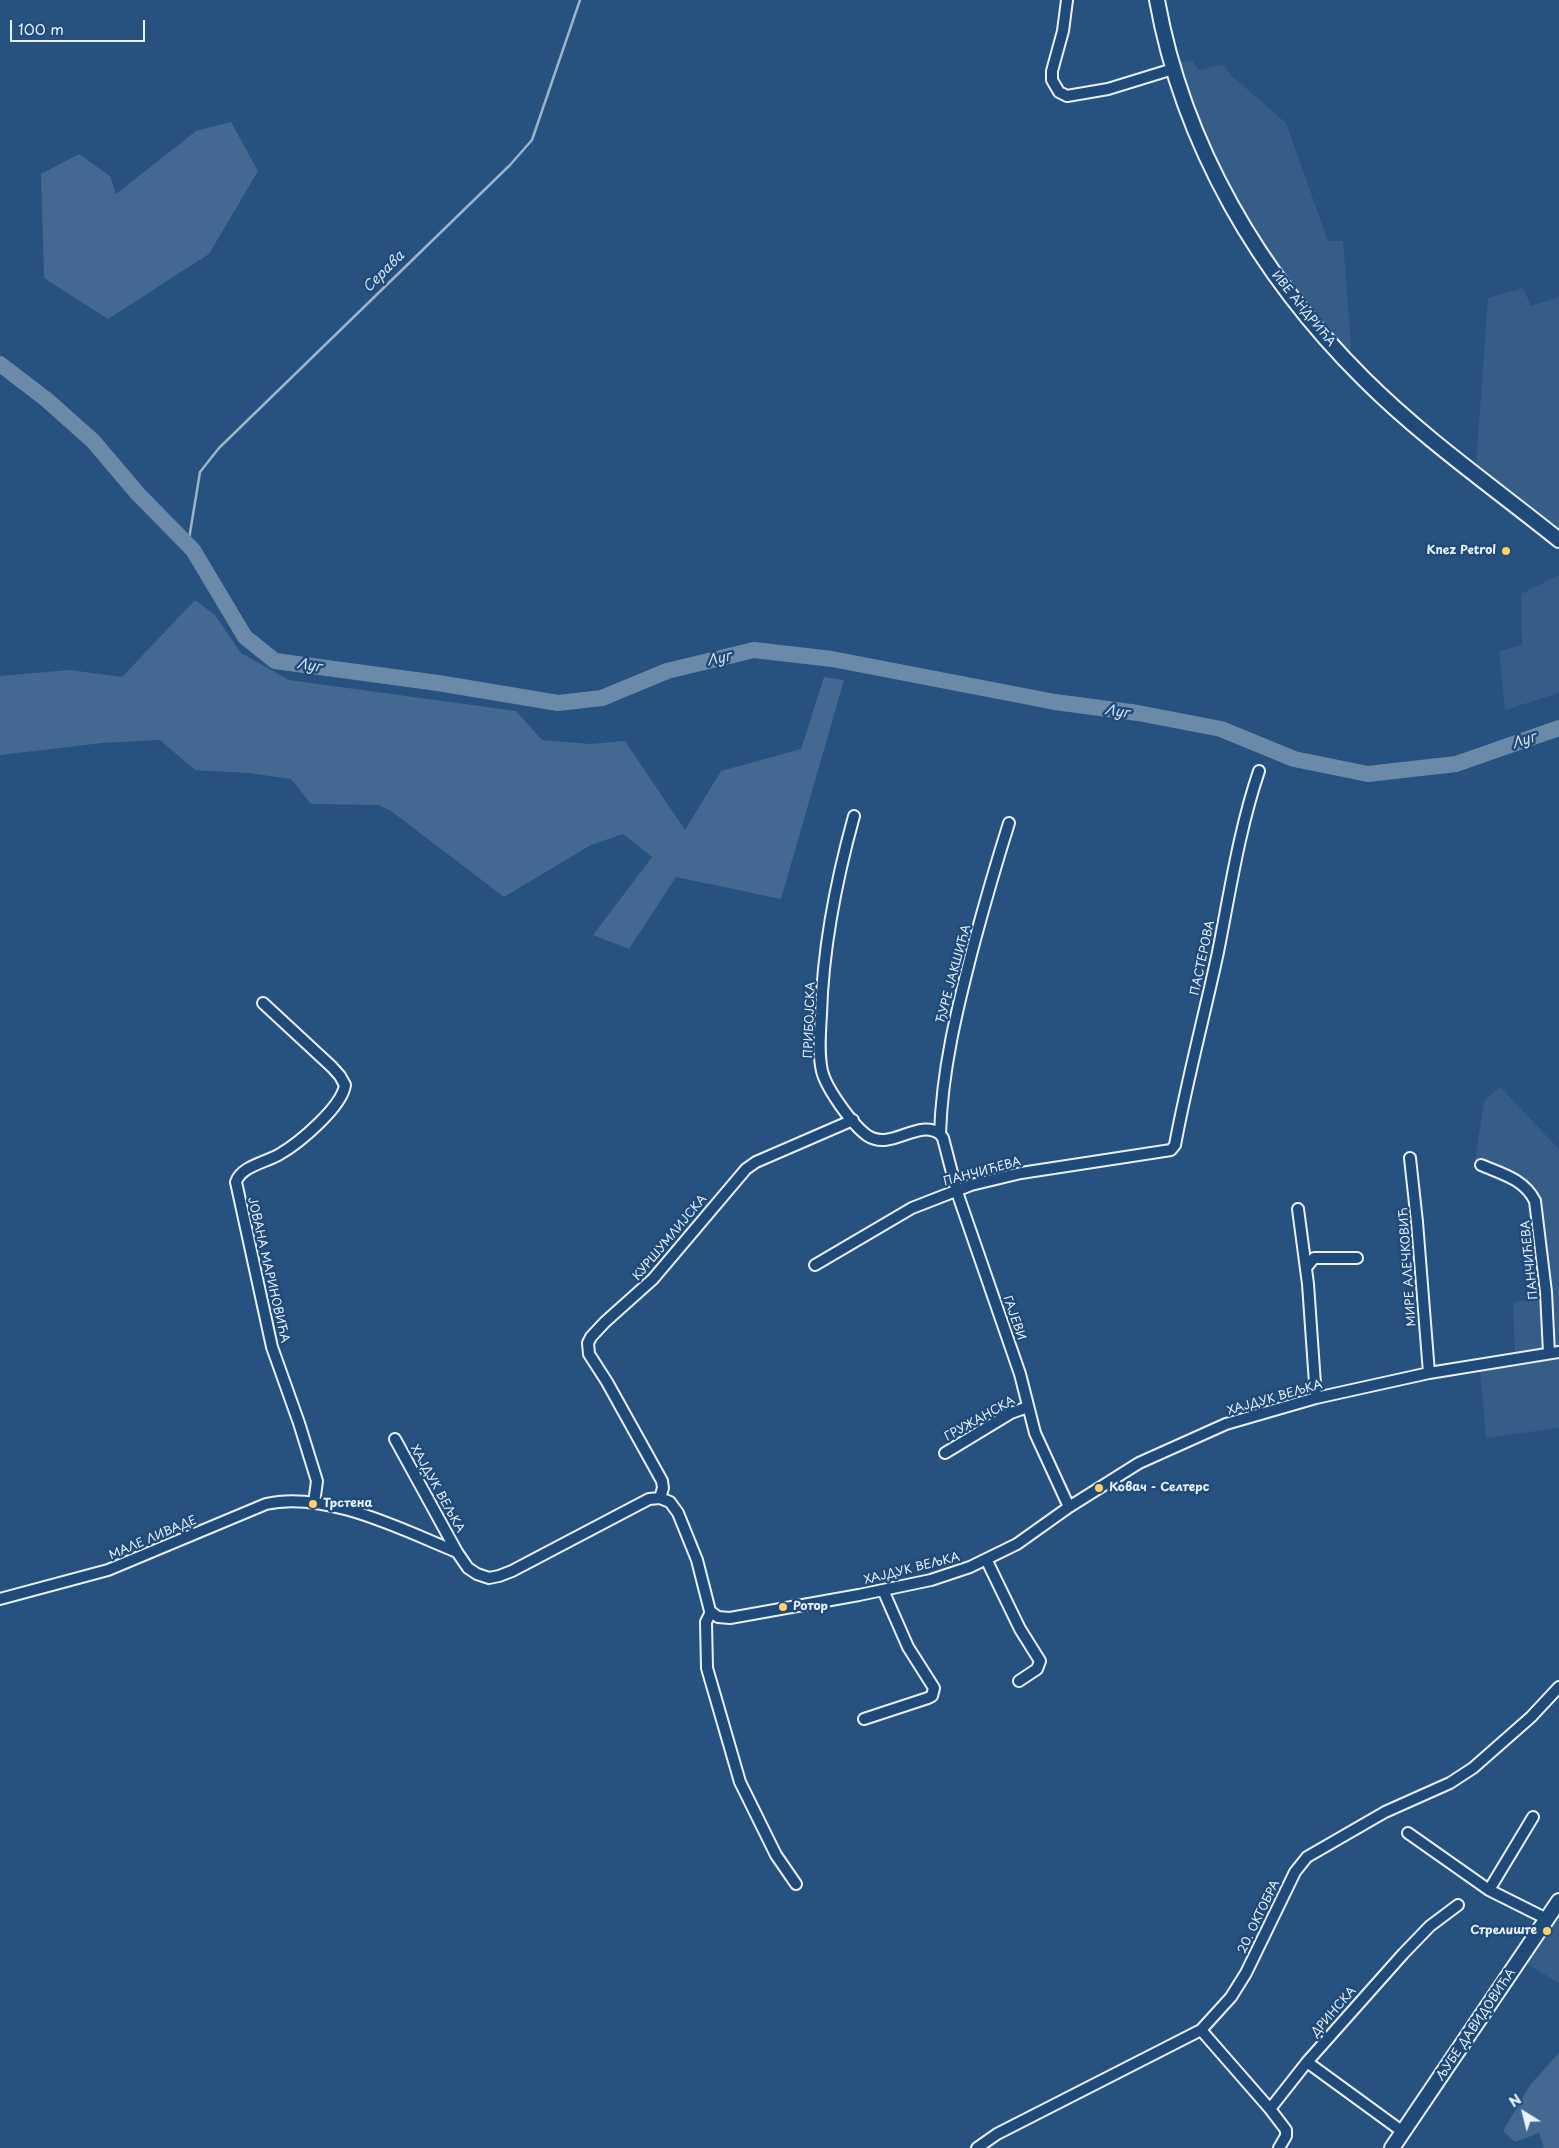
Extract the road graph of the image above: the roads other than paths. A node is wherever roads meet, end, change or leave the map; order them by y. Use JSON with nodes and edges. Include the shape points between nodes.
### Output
{"nodes":[{"id":1,"x":1067,"y":0,"type":"edge"},
{"id":2,"x":1157,"y":0,"type":"edge"},
{"id":3,"x":1173,"y":69,"type":"junction"},
{"id":4,"x":1559,"y":540,"type":"edge"},
{"id":5,"x":1259,"y":771,"type":"dead end"},
{"id":6,"x":854,"y":816,"type":"dead end"},
{"id":7,"x":1009,"y":823,"type":"dead end"},
{"id":8,"x":264,"y":1003,"type":"dead end"},
{"id":9,"x":853,"y":1120,"type":"junction"},
{"id":10,"x":940,"y":1134,"type":"junction"},
{"id":11,"x":1171,"y":1150,"type":"joint"},
{"id":12,"x":1410,"y":1158,"type":"dead end"},
{"id":13,"x":1481,"y":1166,"type":"dead end"},
{"id":14,"x":957,"y":1192,"type":"junction"},
{"id":15,"x":1298,"y":1209,"type":"dead end"},
{"id":16,"x":1357,"y":1258,"type":"dead end"},
{"id":17,"x":815,"y":1265,"type":"dead end"},
{"id":18,"x":1306,"y":1268,"type":"junction"},
{"id":19,"x":1554,"y":1352,"type":"edge"},
{"id":20,"x":1429,"y":1374,"type":"junction"},
{"id":21,"x":1316,"y":1398,"type":"junction"},
{"id":22,"x":1028,"y":1407,"type":"junction"},
{"id":23,"x":395,"y":1439,"type":"dead end"},
{"id":24,"x":945,"y":1453,"type":"dead end"},
{"id":25,"x":660,"y":1498,"type":"junction"},
{"id":26,"x":314,"y":1502,"type":"junction"},
{"id":27,"x":1069,"y":1507,"type":"junction"},
{"id":28,"x":457,"y":1552,"type":"junction"},
{"id":29,"x":986,"y":1559,"type":"junction"},
{"id":30,"x":883,"y":1590,"type":"junction"},
{"id":31,"x":0,"y":1599,"type":"edge"},
{"id":32,"x":711,"y":1612,"type":"junction"},
{"id":33,"x":1019,"y":1681,"type":"dead end"},
{"id":34,"x":1559,"y":1687,"type":"edge"},
{"id":35,"x":864,"y":1719,"type":"dead end"},
{"id":36,"x":1533,"y":1816,"type":"dead end"},
{"id":37,"x":1408,"y":1833,"type":"dead end"},
{"id":38,"x":796,"y":1884,"type":"dead end"},
{"id":39,"x":1489,"y":1890,"type":"junction"},
{"id":40,"x":1559,"y":1901,"type":"edge"},
{"id":41,"x":1458,"y":1905,"type":"dead end"},
{"id":42,"x":1547,"y":1919,"type":"junction"},
{"id":43,"x":1201,"y":2030,"type":"junction"},
{"id":44,"x":1307,"y":2062,"type":"junction"},
{"id":45,"x":1270,"y":2109,"type":"junction"},
{"id":46,"x":1403,"y":2132,"type":"junction"},
{"id":47,"x":978,"y":2148,"type":"edge"},
{"id":48,"x":1279,"y":2148,"type":"edge"},
{"id":49,"x":1392,"y":2148,"type":"edge"}],
"edges":[{"from":1,"to":3,"type":"street","via":[[1052,71],[1052,80],[1059,92],[1067,96],[1108,89]]},
{"from":2,"to":3,"type":"main road","name":"ИВЕ АНДРИЋА"},
{"from":3,"to":4,"type":"main road","name":"ИВЕ АНДРИЋА","via":[[1200,141],[1227,198],[1260,253],[1308,318],[1387,401]]},
{"from":5,"to":11,"type":"street","name":"ПАСТЕРОВА","via":[[1243,828],[1175,1145]]},
{"from":6,"to":9,"type":"street","name":"ПРИБОЈСКА","via":[[832,912],[820,1025],[824,1077]]},
{"from":7,"to":10,"type":"street","name":"ЂУРЕ ЈАКШИЋА","via":[[952,1031],[942,1090]]},
{"from":8,"to":26,"type":"street","name":"ЈОВАНА МАРИНОВИЋА","via":[[332,1067],[344,1085],[341,1096],[306,1136],[279,1155],[241,1174],[236,1182],[272,1347],[316,1481]]},
{"from":9,"to":10,"type":"street","name":"ПРИБОЈСКА","via":[[866,1135],[882,1141],[931,1129]]},
{"from":9,"to":25,"type":"street","name":"КУРШУМЛИЈСКА","via":[[746,1169],[653,1279],[589,1340],[589,1354],[662,1481]]},
{"from":10,"to":14,"type":"street","name":"ГАЈЕВИ"},
{"from":11,"to":14,"type":"street","name":"ПАНЧИЋЕВА","via":[[1021,1173]]},
{"from":12,"to":20,"type":"street","name":"МИРЕ АЛЕЧКОВИЋ"},
{"from":13,"to":19,"type":"street","name":"ПАНЧИЋЕВА","via":[[1520,1182],[1535,1201]]},
{"from":14,"to":17,"type":"street","name":"ПАНЧИЋЕВА","via":[[912,1208]]},
{"from":14,"to":22,"type":"street","name":"ГАЈЕВИ","via":[[1020,1374]]},
{"from":15,"to":18,"type":"street"},
{"from":16,"to":18,"type":"street","via":[[1314,1258]]},
{"from":18,"to":21,"type":"street"},
{"from":19,"to":20,"type":"street","name":"ХАЈДУК ВЕЉКА"},
{"from":20,"to":21,"type":"street","name":"ХАЈДУК ВЕЉКА"},
{"from":21,"to":27,"type":"street","name":"ХАЈДУК ВЕЉКА","via":[[1226,1424],[1139,1463]]},
{"from":22,"to":24,"type":"street","name":"ГРУЖАНСКА"},
{"from":22,"to":27,"type":"street","name":"ГАЈЕВИ","via":[[1035,1433]]},
{"from":23,"to":28,"type":"street","name":"ХАЈДУК ВЕЉКА"},
{"from":25,"to":28,"type":"street","name":"ХАЈДУК ВЕЉКА","via":[[649,1499],[499,1576],[489,1578],[472,1571]]},
{"from":25,"to":32,"type":"street","via":[[670,1502],[678,1513],[697,1560]]},
{"from":26,"to":28,"type":"street","name":"ХАЈДУК ВЕЉКА","via":[[384,1522]]},
{"from":26,"to":31,"type":"street","name":"МАЛЕ ЛИВАДЕ","via":[[277,1501],[266,1504],[108,1570]]},
{"from":27,"to":29,"type":"street","name":"ХАЈДУК ВЕЉКА","via":[[1017,1544]]},
{"from":29,"to":30,"type":"street","name":"ХАЈДУК ВЕЉКА","via":[[931,1580]]},
{"from":29,"to":33,"type":"street","via":[[1020,1629],[1040,1661],[1037,1668]]},
{"from":30,"to":32,"type":"street","name":"ХАЈДУК ВЕЉКА","via":[[730,1618],[718,1617]]},
{"from":30,"to":35,"type":"street","via":[[908,1647],[934,1688],[928,1698]]},
{"from":32,"to":38,"type":"street","via":[[706,1622],[707,1668],[740,1782],[776,1855]]},
{"from":34,"to":43,"type":"street","name":"20. ОКТОБРА","via":[[1531,1717],[1473,1768],[1434,1791],[1385,1812],[1307,1857],[1295,1872],[1246,1973]]},
{"from":36,"to":39,"type":"street"},
{"from":37,"to":39,"type":"street"},
{"from":39,"to":42,"type":"street"},
{"from":40,"to":42,"type":"main road","name":"ЉУБЕ ДАВИДОВИЋА"},
{"from":41,"to":44,"type":"street","name":"ДРИНСКА","via":[[1430,1926],[1403,1954]]},
{"from":42,"to":46,"type":"main road","name":"ЉУБЕ ДАВИДОВИЋА"},
{"from":43,"to":45,"type":"street"},
{"from":43,"to":47,"type":"street","name":"20. ОКТОБРА","via":[[997,2134]]},
{"from":44,"to":45,"type":"street","name":"ДРИНСКА"},
{"from":44,"to":46,"type":"street"},
{"from":45,"to":48,"type":"street","via":[[1286,2130]]},
{"from":46,"to":49,"type":"main road","name":"ЉУБЕ ДАВИДОВИЋА"}]}
